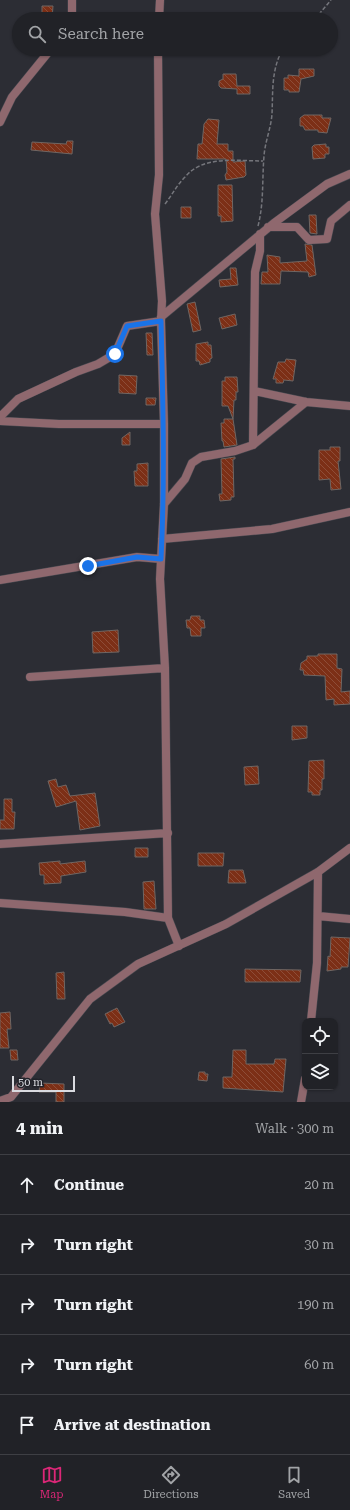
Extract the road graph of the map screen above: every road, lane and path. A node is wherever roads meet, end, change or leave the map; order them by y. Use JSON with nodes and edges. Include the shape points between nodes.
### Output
{"nodes":[{"id":1,"x":72,"y":0,"type":"edge"},
{"id":2,"x":160,"y":0,"type":"edge"},
{"id":3,"x":331,"y":0,"type":"edge"},
{"id":4,"x":72,"y":12,"type":"edge"},
{"id":5,"x":159,"y":12,"type":"edge"},
{"id":6,"x":321,"y":12,"type":"edge"},
{"id":7,"x":45,"y":56,"type":"edge"},
{"id":8,"x":158,"y":56,"type":"edge"},
{"id":9,"x":280,"y":56,"type":"edge"},
{"id":10,"x":0,"y":122,"type":"edge"},
{"id":11,"x":263,"y":161,"type":"junction"},
{"id":12,"x":350,"y":174,"type":"edge"},
{"id":13,"x":350,"y":205,"type":"edge"},
{"id":14,"x":156,"y":214,"type":"junction"},
{"id":15,"x":268,"y":227,"type":"junction"},
{"id":16,"x":257,"y":237,"type":"junction"},
{"id":17,"x":161,"y":319,"type":"junction"},
{"id":18,"x":254,"y":391,"type":"junction"},
{"id":19,"x":306,"y":402,"type":"junction"},
{"id":20,"x":350,"y":406,"type":"edge"},
{"id":21,"x":0,"y":417,"type":"edge"},
{"id":22,"x":0,"y":421,"type":"edge"},
{"id":23,"x":164,"y":424,"type":"junction"},
{"id":24,"x":253,"y":444,"type":"junction"},
{"id":25,"x":164,"y":504,"type":"junction"},
{"id":26,"x":350,"y":512,"type":"edge"},
{"id":27,"x":162,"y":539,"type":"junction"},
{"id":28,"x":161,"y":559,"type":"junction"},
{"id":29,"x":0,"y":580,"type":"edge"},
{"id":30,"x":165,"y":668,"type":"junction"},
{"id":31,"x":30,"y":677,"type":"dead end"},
{"id":32,"x":168,"y":834,"type":"junction"},
{"id":33,"x":0,"y":844,"type":"edge"},
{"id":34,"x":350,"y":848,"type":"edge"},
{"id":35,"x":318,"y":872,"type":"junction"},
{"id":36,"x":0,"y":903,"type":"edge"},
{"id":37,"x":318,"y":916,"type":"junction"},
{"id":38,"x":168,"y":918,"type":"junction"},
{"id":39,"x":350,"y":919,"type":"edge"},
{"id":40,"x":179,"y":946,"type":"junction"},
{"id":41,"x":311,"y":1018,"type":"edge"},
{"id":42,"x":303,"y":1090,"type":"edge"},
{"id":43,"x":11,"y":1099,"type":"edge"},
{"id":44,"x":0,"y":1101,"type":"edge"},
{"id":45,"x":301,"y":1102,"type":"edge"}],
"edges":[{"from":1,"to":4,"type":"street"},
{"from":2,"to":5,"type":"street"},
{"from":3,"to":6,"type":"path"},
{"from":7,"to":10,"type":"street","via":[[12,97]]},
{"from":8,"to":14,"type":"street","via":[[159,175]]},
{"from":9,"to":11,"type":"path","via":[[273,80],[272,116]]},
{"from":11,"to":14,"type":"path","via":[[208,162],[196,167],[185,176]]},
{"from":11,"to":16,"type":"path"},
{"from":12,"to":15,"type":"street","via":[[327,184]]},
{"from":13,"to":15,"type":"street","via":[[330,221],[327,239],[309,240],[297,227]]},
{"from":14,"to":17,"type":"street"},
{"from":15,"to":16,"type":"street"},
{"from":16,"to":17,"type":"street","via":[[209,275]]},
{"from":16,"to":18,"type":"street","via":[[260,251],[255,272]]},
{"from":17,"to":21,"type":"street","via":[[127,326],[115,354],[18,400]]},
{"from":17,"to":23,"type":"street"},
{"from":18,"to":19,"type":"street"},
{"from":18,"to":24,"type":"street"},
{"from":19,"to":20,"type":"street"},
{"from":19,"to":24,"type":"street"},
{"from":22,"to":23,"type":"street"},
{"from":23,"to":25,"type":"street"},
{"from":24,"to":25,"type":"street","via":[[235,452],[201,457],[192,463],[185,479]]},
{"from":25,"to":27,"type":"street"},
{"from":26,"to":27,"type":"street","via":[[272,529]]},
{"from":27,"to":28,"type":"street"},
{"from":28,"to":29,"type":"street","via":[[137,557]]},
{"from":28,"to":30,"type":"street"},
{"from":30,"to":31,"type":"street"},
{"from":30,"to":32,"type":"street"},
{"from":32,"to":33,"type":"street"},
{"from":32,"to":38,"type":"street"},
{"from":34,"to":35,"type":"street"},
{"from":35,"to":37,"type":"street"},
{"from":35,"to":40,"type":"street","via":[[226,924]]},
{"from":36,"to":38,"type":"street","via":[[124,912]]},
{"from":37,"to":39,"type":"street"},
{"from":37,"to":41,"type":"street","via":[[317,963]]},
{"from":38,"to":40,"type":"street"},
{"from":40,"to":43,"type":"street","via":[[138,964],[90,999]]},
{"from":42,"to":45,"type":"street"},
{"from":43,"to":44,"type":"street"}]}
